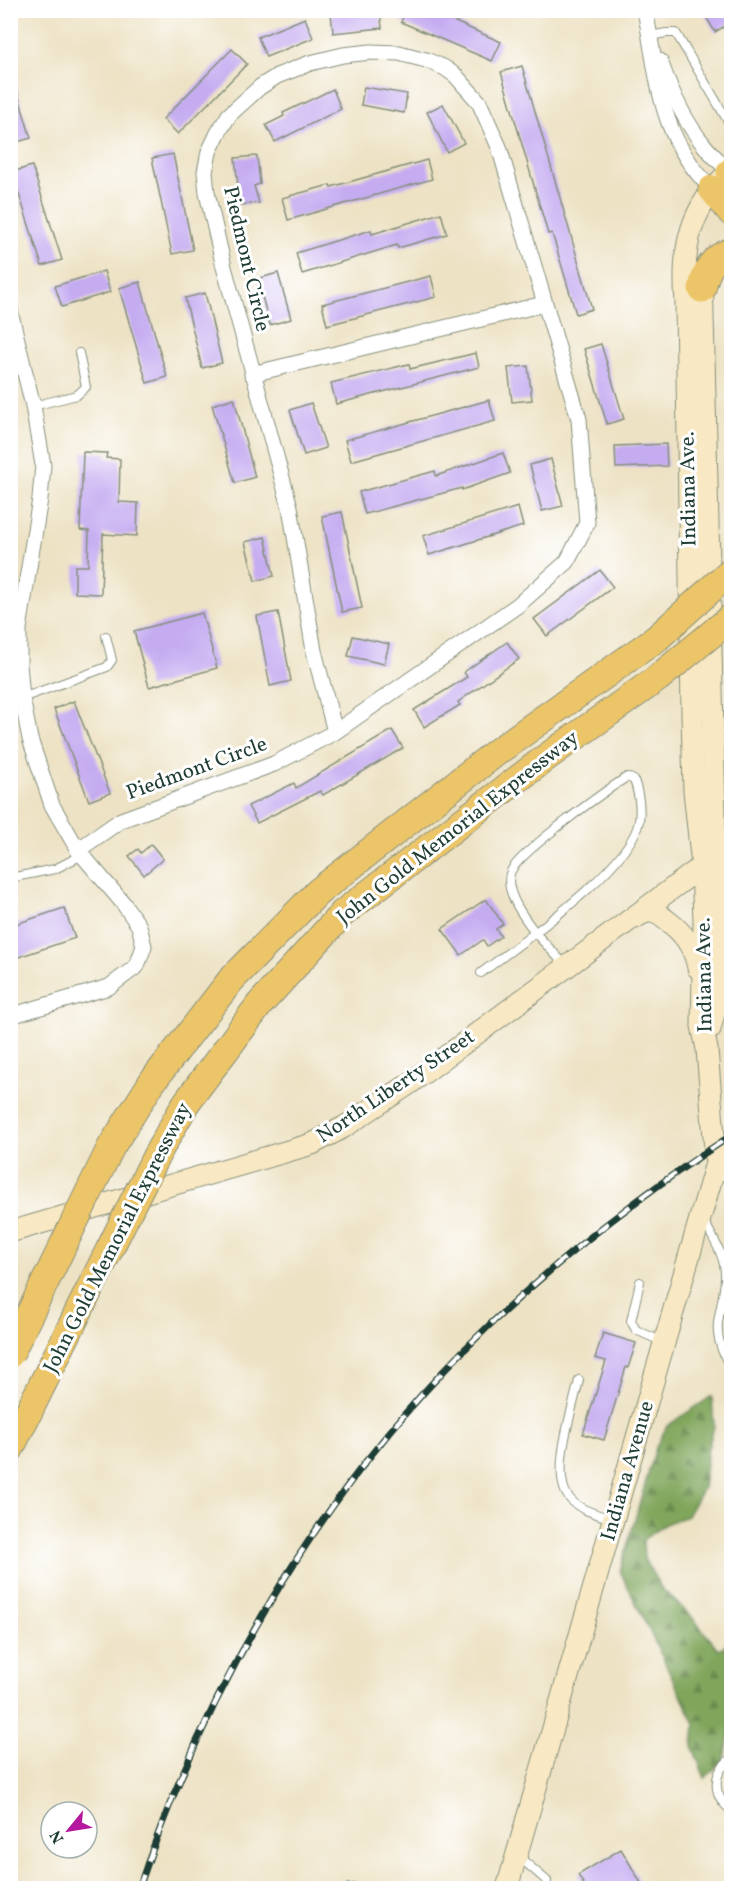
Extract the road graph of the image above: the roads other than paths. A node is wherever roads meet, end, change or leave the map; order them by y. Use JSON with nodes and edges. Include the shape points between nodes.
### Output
{"nodes":[{"id":1,"x":645,"y":10,"type":"edge"},
{"id":2,"x":650,"y":36,"type":"junction"},
{"id":3,"x":732,"y":128,"type":"edge"},
{"id":4,"x":726,"y":176,"type":"edge"},
{"id":5,"x":732,"y":213,"type":"edge"},
{"id":6,"x":732,"y":251,"type":"edge"},
{"id":7,"x":702,"y":289,"type":"junction"},
{"id":8,"x":544,"y":304,"type":"junction"},
{"id":9,"x":10,"y":311,"type":"edge"},
{"id":10,"x":79,"y":353,"type":"dead end"},
{"id":11,"x":252,"y":374,"type":"junction"},
{"id":12,"x":33,"y":406,"type":"junction"},
{"id":13,"x":732,"y":570,"type":"edge"},
{"id":14,"x":732,"y":582,"type":"edge"},
{"id":15,"x":732,"y":617,"type":"edge"},
{"id":16,"x":732,"y":630,"type":"edge"},
{"id":17,"x":106,"y":636,"type":"dead end"},
{"id":18,"x":657,"y":638,"type":"junction"},
{"id":19,"x":658,"y":678,"type":"junction"},
{"id":20,"x":22,"y":698,"type":"junction"},
{"id":21,"x":335,"y":732,"type":"junction"},
{"id":22,"x":712,"y":747,"type":"junction"},
{"id":23,"x":732,"y":787,"type":"edge"},
{"id":24,"x":732,"y":844,"type":"edge"},
{"id":25,"x":80,"y":853,"type":"junction"},
{"id":26,"x":708,"y":862,"type":"junction"},
{"id":27,"x":10,"y":878,"type":"edge"},
{"id":28,"x":622,"y":926,"type":"junction"},
{"id":29,"x":536,"y":932,"type":"junction"},
{"id":30,"x":567,"y":967,"type":"junction"},
{"id":31,"x":481,"y":972,"type":"dead end"},
{"id":32,"x":702,"y":987,"type":"junction"},
{"id":33,"x":10,"y":1016,"type":"edge"},
{"id":34,"x":707,"y":1049,"type":"junction"},
{"id":35,"x":724,"y":1170,"type":"edge"},
{"id":36,"x":701,"y":1216,"type":"junction"},
{"id":37,"x":10,"y":1232,"type":"edge"},
{"id":38,"x":640,"y":1282,"type":"dead end"},
{"id":39,"x":664,"y":1343,"type":"junction"},
{"id":40,"x":10,"y":1354,"type":"edge"},
{"id":41,"x":732,"y":1371,"type":"edge"},
{"id":42,"x":579,"y":1380,"type":"dead end"},
{"id":43,"x":10,"y":1449,"type":"edge"},
{"id":44,"x":614,"y":1520,"type":"junction"},
{"id":45,"x":732,"y":1758,"type":"edge"},
{"id":46,"x":732,"y":1811,"type":"edge"},
{"id":47,"x":517,"y":1855,"type":"junction"},
{"id":48,"x":350,"y":1888,"type":"edge"},
{"id":49,"x":357,"y":1888,"type":"edge"},
{"id":50,"x":507,"y":1888,"type":"edge"},
{"id":51,"x":545,"y":1888,"type":"edge"}],
"edges":[{"from":1,"to":2,"type":"street"},
{"from":2,"to":3,"type":"lane","via":[[675,33]]},
{"from":2,"to":4,"type":"street","via":[[689,122]]},
{"from":2,"to":4,"type":"street","via":[[668,123],[686,158],[698,175]]},
{"from":4,"to":5,"type":"highway"},
{"from":4,"to":7,"type":"main road","name":"Indiana Ave.","via":[[710,210],[701,250]]},
{"from":4,"to":26,"type":"main road","name":"Indiana Ave.","via":[[699,208],[684,267],[695,799]]},
{"from":6,"to":7,"type":"highway","via":[[714,261]]},
{"from":7,"to":22,"type":"main road","name":"Indiana Ave."},
{"from":8,"to":11,"type":"street"},
{"from":8,"to":11,"type":"street","name":"Piedmont Circle","via":[[499,147],[479,102],[456,76],[426,60],[399,53],[343,55],[310,63],[260,87],[229,115],[209,152],[207,193]]},
{"from":8,"to":21,"type":"street","name":"Piedmont Circle","via":[[579,418],[587,524],[578,544],[567,562],[518,605]]},
{"from":9,"to":12,"type":"street"},
{"from":10,"to":12,"type":"lane","via":[[87,387],[77,395]]},
{"from":11,"to":21,"type":"street","name":"Piedmont Circle","via":[[290,507],[314,651]]},
{"from":12,"to":20,"type":"street","via":[[43,465],[20,629]]},
{"from":13,"to":18,"type":"highway","bridge":true},
{"from":14,"to":18,"type":"highway","name":"John Gold Memorial Expressway","bridge":true},
{"from":15,"to":19,"type":"highway","name":"John Gold Memorial Expressway","bridge":true},
{"from":16,"to":19,"type":"highway","bridge":true},
{"from":17,"to":20,"type":"lane","via":[[112,660],[107,667]]},
{"from":18,"to":40,"type":"highway","name":"John Gold Memorial Expressway","bridge":true,"via":[[498,751],[318,892],[231,980],[153,1082],[111,1147]]},
{"from":19,"to":43,"type":"highway","name":"John Gold Memorial Expressway","bridge":true,"via":[[548,756],[343,913],[260,1004],[186,1103],[156,1156]]},
{"from":20,"to":25,"type":"street","via":[[30,739],[52,805]]},
{"from":21,"to":25,"type":"street","name":"Piedmont Circle","via":[[274,764],[121,820]]},
{"from":22,"to":23,"type":"main road","via":[[717,771]]},
{"from":22,"to":26,"type":"main road","name":"Indiana Ave."},
{"from":24,"to":26,"type":"main road","name":"North Liberty Street"},
{"from":25,"to":27,"type":"lane","via":[[55,869]]},
{"from":25,"to":33,"type":"street","via":[[138,926],[143,939],[137,966],[109,987]]},
{"from":26,"to":28,"type":"main road","name":"North Liberty Street"},
{"from":26,"to":32,"type":"main road","name":"Indiana Ave."},
{"from":26,"to":34,"type":"main road","name":"Indiana Ave.","via":[[720,948],[715,1011]]},
{"from":28,"to":30,"type":"main road","name":"North Liberty Street"},
{"from":28,"to":32,"type":"main road","via":[[645,912],[654,912],[676,927],[692,947]]},
{"from":29,"to":29,"type":"lane","via":[[514,900],[509,887],[510,872],[536,845],[615,785],[627,777],[634,780],[640,797],[638,823],[624,850],[601,876]]},
{"from":29,"to":30,"type":"lane"},
{"from":29,"to":31,"type":"lane"},
{"from":30,"to":37,"type":"main road","name":"North Liberty Street","via":[[409,1084],[312,1144]]},
{"from":32,"to":34,"type":"main road","name":"Indiana Ave.","via":[[702,1026]]},
{"from":34,"to":35,"type":"main road","name":"Indiana Avenue"},
{"from":35,"to":36,"type":"main road","name":"Indiana Avenue"},
{"from":36,"to":39,"type":"main road","name":"Indiana Avenue"},
{"from":36,"to":41,"type":"lane","via":[[725,1271],[717,1324],[719,1342]]},
{"from":38,"to":39,"type":"lane","via":[[631,1321],[636,1330]]},
{"from":39,"to":44,"type":"main road","name":"Indiana Avenue"},
{"from":42,"to":44,"type":"lane","via":[[563,1448],[563,1489],[584,1510]]},
{"from":44,"to":47,"type":"main road","name":"Indiana Avenue"},
{"from":45,"to":46,"type":"lane","via":[[725,1762],[716,1785],[723,1805]]},
{"from":47,"to":50,"type":"main road","name":"Indiana Avenue"},
{"from":47,"to":51,"type":"lane","via":[[547,1881]]},
{"from":48,"to":49,"type":"lane"}]}
